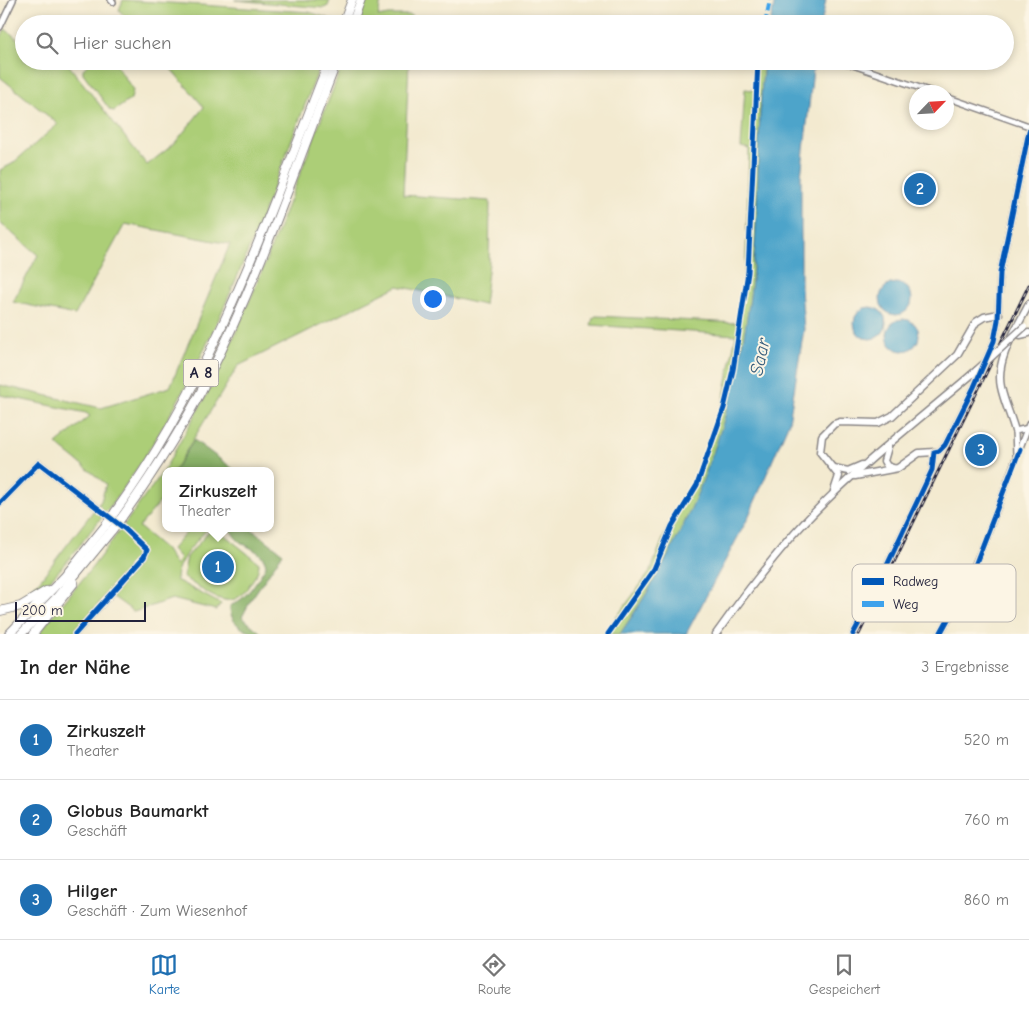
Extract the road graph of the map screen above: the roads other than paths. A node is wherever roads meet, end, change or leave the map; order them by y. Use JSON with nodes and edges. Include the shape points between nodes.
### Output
{"nodes":[{"id":1,"x":13,"y":0,"type":"edge"},
{"id":2,"x":352,"y":0,"type":"edge"},
{"id":3,"x":361,"y":0,"type":"edge"},
{"id":4,"x":353,"y":10,"type":"junction"},
{"id":5,"x":349,"y":15,"type":"edge"},
{"id":6,"x":353,"y":15,"type":"edge"},
{"id":7,"x":0,"y":27,"type":"edge"},
{"id":8,"x":326,"y":70,"type":"edge"},
{"id":9,"x":333,"y":70,"type":"edge"},
{"id":10,"x":867,"y":70,"type":"edge"},
{"id":11,"x":911,"y":85,"type":"edge"},
{"id":12,"x":954,"y":100,"type":"edge"},
{"id":13,"x":1029,"y":126,"type":"edge"},
{"id":14,"x":1029,"y":131,"type":"edge"},
{"id":15,"x":263,"y":240,"type":"junction"},
{"id":16,"x":1029,"y":304,"type":"edge"},
{"id":17,"x":999,"y":314,"type":"junction"},
{"id":18,"x":1026,"y":325,"type":"edge"},
{"id":19,"x":1029,"y":333,"type":"edge"},
{"id":20,"x":1006,"y":345,"type":"junction"},
{"id":21,"x":1028,"y":427,"type":"edge"},
{"id":22,"x":1015,"y":431,"type":"junction"},
{"id":23,"x":888,"y":447,"type":"junction"},
{"id":24,"x":934,"y":452,"type":"junction"},
{"id":25,"x":870,"y":461,"type":"junction"},
{"id":26,"x":1014,"y":464,"type":"junction"},
{"id":27,"x":833,"y":468,"type":"junction"},
{"id":28,"x":894,"y":469,"type":"junction"},
{"id":29,"x":851,"y":478,"type":"junction"},
{"id":30,"x":831,"y":496,"type":"junction"},
{"id":31,"x":0,"y":503,"type":"edge"},
{"id":32,"x":109,"y":528,"type":"junction"},
{"id":33,"x":888,"y":564,"type":"edge"},
{"id":34,"x":976,"y":564,"type":"edge"},
{"id":35,"x":82,"y":567,"type":"junction"},
{"id":36,"x":65,"y":576,"type":"junction"},
{"id":37,"x":0,"y":612,"type":"edge"},
{"id":38,"x":860,"y":622,"type":"edge"},
{"id":39,"x":947,"y":622,"type":"edge"},
{"id":40,"x":9,"y":634,"type":"edge"},
{"id":41,"x":20,"y":634,"type":"edge"},
{"id":42,"x":33,"y":634,"type":"edge"},
{"id":43,"x":76,"y":634,"type":"edge"},
{"id":44,"x":716,"y":634,"type":"edge"},
{"id":45,"x":853,"y":634,"type":"edge"},
{"id":46,"x":940,"y":634,"type":"edge"}],
"edges":[{"from":1,"to":7,"type":"street"},
{"from":2,"to":4,"type":"highway"},
{"from":3,"to":4,"type":"highway"},
{"from":4,"to":5,"type":"highway"},
{"from":4,"to":6,"type":"highway"},
{"from":8,"to":15,"type":"highway","number":"A 8"},
{"from":9,"to":15,"type":"highway","number":"A 8"},
{"from":10,"to":11,"type":"street"},
{"from":12,"to":13,"type":"street"},
{"from":14,"to":17,"type":"street","via":[[1002,266]]},
{"from":15,"to":32,"type":"highway","number":"A 8","bridge":true,"via":[[234,323],[195,402],[163,457]]},
{"from":16,"to":22,"type":"main road","via":[[1006,351],[1000,375],[1001,389]]},
{"from":17,"to":24,"type":"street","via":[[990,353],[974,387],[945,445]]},
{"from":17,"to":27,"type":"main road","via":[[984,316],[976,322],[957,355],[892,416],[878,423],[840,422],[828,428],[822,436],[820,452]]},
{"from":18,"to":20,"type":"main road","bridge":true},
{"from":19,"to":20,"type":"main road","bridge":true},
{"from":20,"to":23,"type":"main road","bridge":true},
{"from":21,"to":22,"type":"street"},
{"from":21,"to":26,"type":"street"},
{"from":22,"to":26,"type":"street"},
{"from":23,"to":25,"type":"main road"},
{"from":23,"to":28,"type":"main road","via":[[884,461]]},
{"from":24,"to":28,"type":"main road","via":[[919,453]]},
{"from":24,"to":33,"type":"street","via":[[932,470]]},
{"from":25,"to":27,"type":"main road","via":[[853,470]]},
{"from":25,"to":29,"type":"main road"},
{"from":26,"to":34,"type":"street"},
{"from":27,"to":30,"type":"main road","via":[[839,478]]},
{"from":28,"to":29,"type":"main road"},
{"from":29,"to":30,"type":"main road"},
{"from":30,"to":44,"type":"main road","via":[[778,552]]},
{"from":31,"to":43,"type":"street","via":[[39,464],[126,529],[147,550]]},
{"from":32,"to":35,"type":"highway","number":"A 8"},
{"from":32,"to":36,"type":"highway","number":"A 8"},
{"from":35,"to":41,"type":"highway","number":"A 8"},
{"from":35,"to":42,"type":"highway","via":[[69,590]]},
{"from":36,"to":37,"type":"highway","via":[[31,601]]},
{"from":36,"to":40,"type":"highway","number":"A 8"},
{"from":38,"to":45,"type":"street"},
{"from":39,"to":46,"type":"street"}]}
